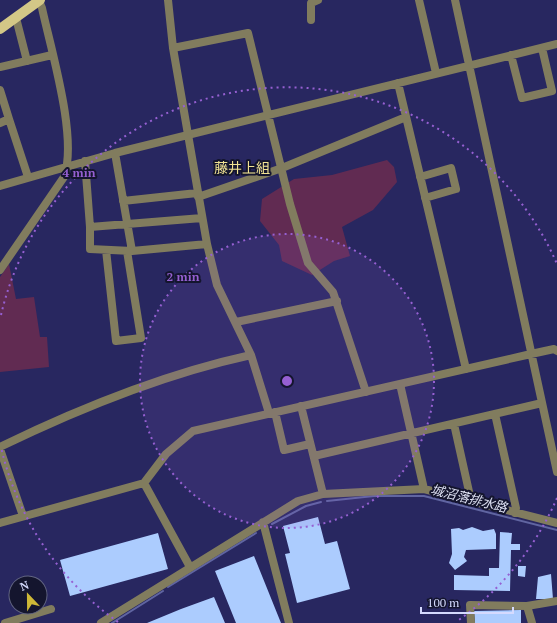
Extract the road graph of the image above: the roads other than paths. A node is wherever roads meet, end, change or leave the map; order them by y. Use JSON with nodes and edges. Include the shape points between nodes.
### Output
{"nodes":[{"id":1,"x":168,"y":0,"type":"edge"},
{"id":2,"x":318,"y":0,"type":"edge"},
{"id":3,"x":419,"y":0,"type":"edge"},
{"id":4,"x":454,"y":0,"type":"edge"},
{"id":5,"x":39,"y":1,"type":"edge"},
{"id":6,"x":16,"y":18,"type":"junction"},
{"id":7,"x":311,"y":20,"type":"dead end"},
{"id":8,"x":0,"y":30,"type":"edge"},
{"id":9,"x":557,"y":44,"type":"edge"},
{"id":10,"x":173,"y":48,"type":"junction"},
{"id":11,"x":542,"y":48,"type":"junction"},
{"id":12,"x":511,"y":55,"type":"junction"},
{"id":13,"x":52,"y":56,"type":"junction"},
{"id":14,"x":27,"y":61,"type":"junction"},
{"id":15,"x":468,"y":65,"type":"junction"},
{"id":16,"x":0,"y":67,"type":"edge"},
{"id":17,"x":436,"y":73,"type":"junction"},
{"id":18,"x":398,"y":82,"type":"junction"},
{"id":19,"x":0,"y":90,"type":"edge"},
{"id":20,"x":269,"y":116,"type":"junction"},
{"id":21,"x":406,"y":117,"type":"junction"},
{"id":22,"x":9,"y":119,"type":"junction"},
{"id":23,"x":0,"y":123,"type":"edge"},
{"id":24,"x":187,"y":135,"type":"junction"},
{"id":25,"x":115,"y":153,"type":"junction"},
{"id":26,"x":85,"y":161,"type":"junction"},
{"id":27,"x":68,"y":166,"type":"junction"},
{"id":28,"x":282,"y":168,"type":"junction"},
{"id":29,"x":28,"y":177,"type":"junction"},
{"id":30,"x":420,"y":177,"type":"junction"},
{"id":31,"x":0,"y":186,"type":"edge"},
{"id":32,"x":197,"y":195,"type":"junction"},
{"id":33,"x":425,"y":198,"type":"junction"},
{"id":34,"x":123,"y":201,"type":"junction"},
{"id":35,"x":202,"y":218,"type":"junction"},
{"id":36,"x":127,"y":224,"type":"junction"},
{"id":37,"x":90,"y":226,"type":"junction"},
{"id":38,"x":207,"y":244,"type":"junction"},
{"id":39,"x":106,"y":250,"type":"junction"},
{"id":40,"x":129,"y":251,"type":"junction"},
{"id":41,"x":0,"y":270,"type":"edge"},
{"id":42,"x":337,"y":301,"type":"junction"},
{"id":43,"x":236,"y":322,"type":"junction"},
{"id":44,"x":557,"y":351,"type":"edge"},
{"id":45,"x":531,"y":354,"type":"junction"},
{"id":46,"x":251,"y":355,"type":"junction"},
{"id":47,"x":466,"y":369,"type":"junction"},
{"id":48,"x":400,"y":384,"type":"junction"},
{"id":49,"x":366,"y":392,"type":"junction"},
{"id":50,"x":542,"y":403,"type":"junction"},
{"id":51,"x":301,"y":406,"type":"junction"},
{"id":52,"x":272,"y":412,"type":"junction"},
{"id":53,"x":495,"y":414,"type":"junction"},
{"id":54,"x":454,"y":424,"type":"junction"},
{"id":55,"x":412,"y":433,"type":"junction"},
{"id":56,"x":310,"y":444,"type":"junction"},
{"id":57,"x":0,"y":448,"type":"edge"},
{"id":58,"x":314,"y":456,"type":"junction"},
{"id":59,"x":557,"y":472,"type":"edge"},
{"id":60,"x":144,"y":483,"type":"junction"},
{"id":61,"x":424,"y":489,"type":"junction"},
{"id":62,"x":323,"y":494,"type":"junction"},
{"id":63,"x":469,"y":501,"type":"junction"},
{"id":64,"x":515,"y":513,"type":"junction"},
{"id":65,"x":23,"y":516,"type":"junction"},
{"id":66,"x":263,"y":522,"type":"junction"},
{"id":67,"x":0,"y":523,"type":"edge"},
{"id":68,"x":557,"y":523,"type":"edge"},
{"id":69,"x":190,"y":567,"type":"junction"},
{"id":70,"x":557,"y":601,"type":"edge"},
{"id":71,"x":527,"y":606,"type":"junction"},
{"id":72,"x":51,"y":609,"type":"dead end"},
{"id":73,"x":5,"y":623,"type":"edge"},
{"id":74,"x":101,"y":623,"type":"edge"},
{"id":75,"x":289,"y":623,"type":"edge"},
{"id":76,"x":471,"y":623,"type":"edge"},
{"id":77,"x":532,"y":623,"type":"edge"}],
"edges":[{"from":1,"to":10,"type":"street"},
{"from":2,"to":7,"type":"street","via":[[311,3]]},
{"from":3,"to":17,"type":"street"},
{"from":4,"to":15,"type":"street"},
{"from":5,"to":6,"type":"main road"},
{"from":5,"to":13,"type":"street"},
{"from":6,"to":8,"type":"main road"},
{"from":6,"to":14,"type":"street"},
{"from":9,"to":11,"type":"street"},
{"from":10,"to":20,"type":"street","via":[[248,33]]},
{"from":10,"to":24,"type":"street"},
{"from":11,"to":12,"type":"street"},
{"from":11,"to":12,"type":"street","via":[[552,91],[522,98]]},
{"from":12,"to":15,"type":"street"},
{"from":13,"to":14,"type":"street"},
{"from":13,"to":27,"type":"street","via":[[67,126]]},
{"from":14,"to":16,"type":"street"},
{"from":15,"to":17,"type":"street"},
{"from":15,"to":45,"type":"street"},
{"from":17,"to":18,"type":"street"},
{"from":18,"to":20,"type":"street"},
{"from":18,"to":21,"type":"street"},
{"from":19,"to":22,"type":"street"},
{"from":20,"to":24,"type":"street"},
{"from":20,"to":28,"type":"street"},
{"from":21,"to":28,"type":"street"},
{"from":21,"to":30,"type":"street"},
{"from":22,"to":23,"type":"street"},
{"from":22,"to":29,"type":"street"},
{"from":24,"to":25,"type":"street"},
{"from":24,"to":32,"type":"street"},
{"from":25,"to":26,"type":"street"},
{"from":25,"to":34,"type":"street"},
{"from":26,"to":27,"type":"street"},
{"from":26,"to":37,"type":"street"},
{"from":27,"to":29,"type":"street"},
{"from":27,"to":41,"type":"street","via":[[64,177]]},
{"from":28,"to":32,"type":"street"},
{"from":28,"to":42,"type":"street","via":[[308,263],[333,292]]},
{"from":29,"to":31,"type":"street"},
{"from":30,"to":33,"type":"street"},
{"from":30,"to":33,"type":"street","via":[[450,168],[456,189]]},
{"from":32,"to":34,"type":"street"},
{"from":32,"to":35,"type":"street"},
{"from":33,"to":47,"type":"street"},
{"from":34,"to":36,"type":"street"},
{"from":35,"to":36,"type":"street"},
{"from":35,"to":38,"type":"street"},
{"from":36,"to":37,"type":"street"},
{"from":36,"to":40,"type":"street"},
{"from":37,"to":39,"type":"street","via":[[90,249]]},
{"from":38,"to":40,"type":"street"},
{"from":38,"to":43,"type":"street","via":[[217,285]]},
{"from":39,"to":40,"type":"street"},
{"from":39,"to":40,"type":"street","via":[[116,341],[141,338]]},
{"from":42,"to":43,"type":"street"},
{"from":42,"to":49,"type":"street"},
{"from":43,"to":46,"type":"street"},
{"from":44,"to":45,"type":"street","via":[[554,349]]},
{"from":45,"to":47,"type":"street"},
{"from":45,"to":50,"type":"street"},
{"from":46,"to":52,"type":"street"},
{"from":46,"to":57,"type":"street","via":[[216,363],[103,401]]},
{"from":47,"to":48,"type":"street"},
{"from":48,"to":49,"type":"street"},
{"from":48,"to":55,"type":"street"},
{"from":49,"to":51,"type":"street"},
{"from":50,"to":53,"type":"street"},
{"from":50,"to":59,"type":"street"},
{"from":51,"to":52,"type":"street"},
{"from":51,"to":56,"type":"street"},
{"from":52,"to":56,"type":"street","via":[[284,450]]},
{"from":52,"to":60,"type":"street","via":[[193,431],[166,454]]},
{"from":53,"to":54,"type":"street"},
{"from":53,"to":64,"type":"street"},
{"from":54,"to":55,"type":"street"},
{"from":54,"to":63,"type":"street"},
{"from":55,"to":58,"type":"street"},
{"from":55,"to":61,"type":"street"},
{"from":56,"to":58,"type":"street"},
{"from":57,"to":65,"type":"street"},
{"from":58,"to":62,"type":"street"},
{"from":60,"to":65,"type":"street"},
{"from":60,"to":69,"type":"street"},
{"from":61,"to":62,"type":"street"},
{"from":61,"to":63,"type":"street"},
{"from":62,"to":66,"type":"street","via":[[298,501]]},
{"from":63,"to":64,"type":"street"},
{"from":64,"to":68,"type":"street"},
{"from":65,"to":67,"type":"street"},
{"from":66,"to":69,"type":"street"},
{"from":66,"to":75,"type":"street"},
{"from":69,"to":74,"type":"street"},
{"from":70,"to":71,"type":"street"},
{"from":71,"to":76,"type":"street","via":[[470,605]]},
{"from":71,"to":77,"type":"street"},
{"from":72,"to":73,"type":"street"}]}
